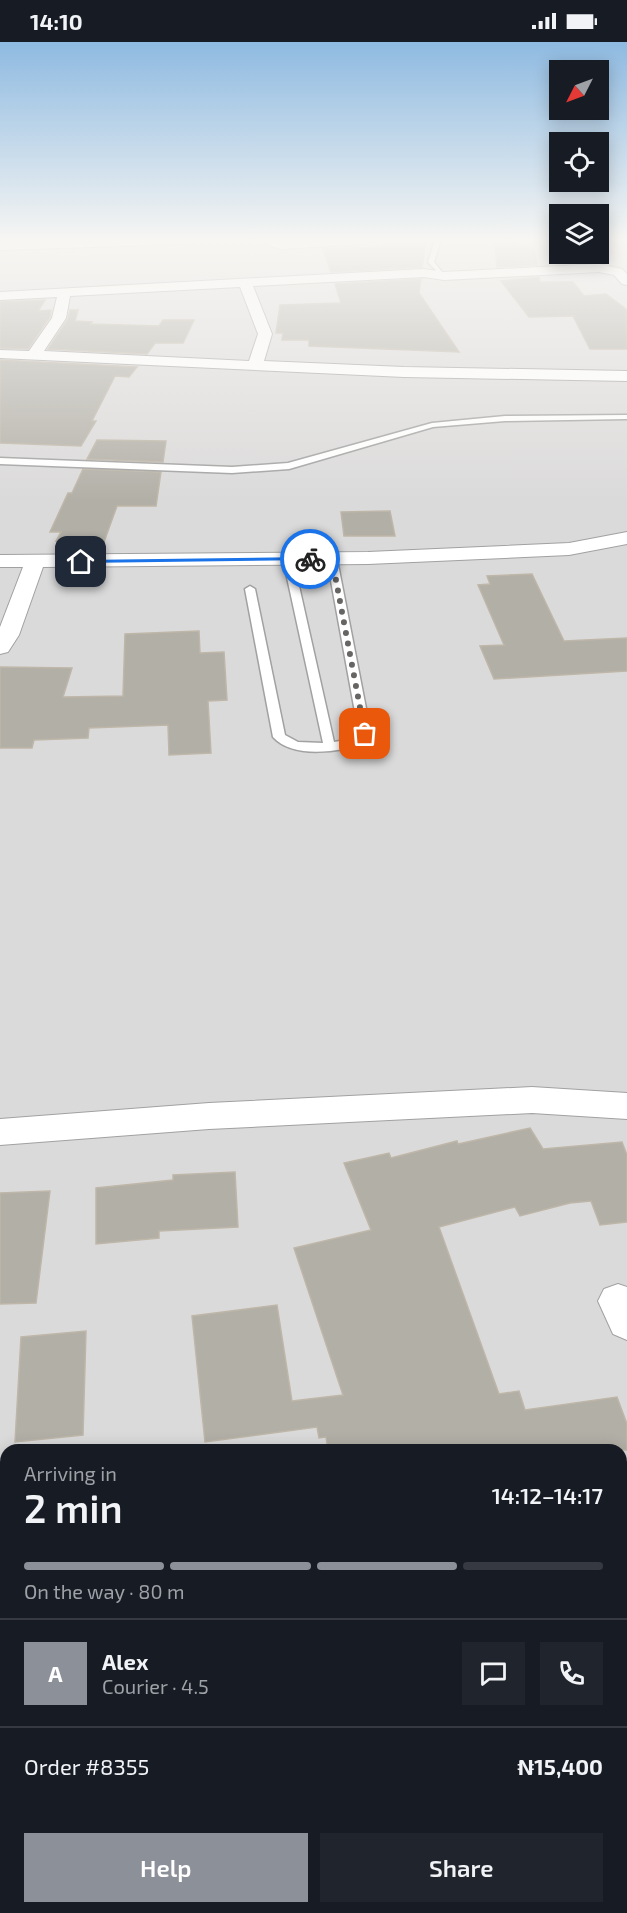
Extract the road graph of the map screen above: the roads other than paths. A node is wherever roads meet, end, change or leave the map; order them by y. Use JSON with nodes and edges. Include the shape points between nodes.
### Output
{"nodes":[{"id":1,"x":53,"y":327,"type":"edge"},
{"id":2,"x":262,"y":327,"type":"edge"},
{"id":3,"x":0,"y":354,"type":"edge"},
{"id":4,"x":33,"y":356,"type":"junction"},
{"id":5,"x":255,"y":366,"type":"junction"},
{"id":6,"x":627,"y":376,"type":"edge"},
{"id":7,"x":627,"y":417,"type":"edge"},
{"id":8,"x":0,"y":461,"type":"edge"},
{"id":9,"x":627,"y":538,"type":"edge"},
{"id":10,"x":288,"y":559,"type":"junction"},
{"id":11,"x":332,"y":559,"type":"junction"},
{"id":12,"x":0,"y":561,"type":"edge"},
{"id":13,"x":35,"y":562,"type":"junction"},
{"id":14,"x":250,"y":589,"type":"dead end"},
{"id":15,"x":0,"y":647,"type":"edge"},
{"id":16,"x":329,"y":745,"type":"junction"},
{"id":17,"x":627,"y":1106,"type":"edge"},
{"id":18,"x":0,"y":1132,"type":"edge"}],
"edges":[{"from":1,"to":4,"type":"street"},
{"from":2,"to":5,"type":"street","via":[[265,334]]},
{"from":3,"to":4,"type":"street"},
{"from":4,"to":5,"type":"street"},
{"from":5,"to":6,"type":"street"},
{"from":7,"to":8,"type":"lane","via":[[536,416],[451,422],[289,466],[232,470]]},
{"from":9,"to":11,"type":"street","via":[[569,549]]},
{"from":10,"to":11,"type":"street"},
{"from":10,"to":13,"type":"street"},
{"from":10,"to":16,"type":"lane"},
{"from":11,"to":16,"type":"lane","via":[[365,734],[364,740],[355,743]]},
{"from":12,"to":13,"type":"street"},
{"from":13,"to":15,"type":"street"},
{"from":14,"to":16,"type":"lane","via":[[279,737],[286,744],[299,747]]},
{"from":17,"to":18,"type":"street","via":[[532,1100],[209,1116]]}]}
